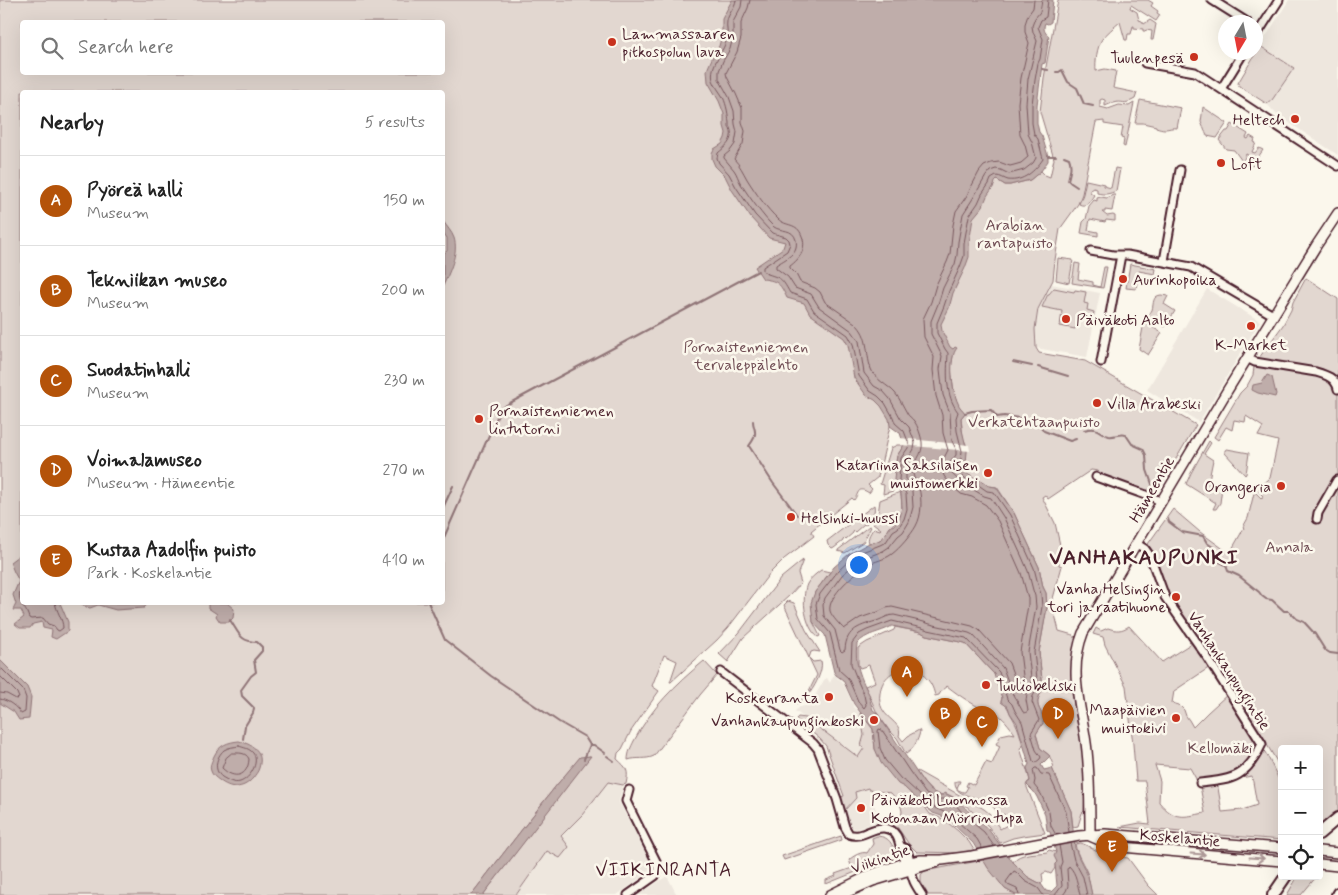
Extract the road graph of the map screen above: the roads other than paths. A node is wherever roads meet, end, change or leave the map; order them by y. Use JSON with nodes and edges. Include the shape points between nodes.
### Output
{"nodes":[{"id":1,"x":1212,"y":0,"type":"edge"},
{"id":2,"x":1279,"y":0,"type":"edge"},
{"id":3,"x":1236,"y":15,"type":"edge"},
{"id":4,"x":1263,"y":23,"type":"edge"},
{"id":5,"x":1239,"y":60,"type":"edge"},
{"id":6,"x":1145,"y":63,"type":"dead end"},
{"id":7,"x":1221,"y":88,"type":"junction"},
{"id":8,"x":1338,"y":166,"type":"edge"},
{"id":9,"x":1180,"y":170,"type":"dead end"},
{"id":10,"x":1338,"y":213,"type":"edge"},
{"id":11,"x":1091,"y":251,"type":"dead end"},
{"id":12,"x":1121,"y":255,"type":"junction"},
{"id":13,"x":1164,"y":261,"type":"junction"},
{"id":14,"x":1274,"y":316,"type":"junction"},
{"id":15,"x":1248,"y":358,"type":"junction"},
{"id":16,"x":1101,"y":362,"type":"dead end"},
{"id":17,"x":1338,"y":389,"type":"edge"},
{"id":18,"x":1096,"y":477,"type":"dead end"},
{"id":19,"x":1338,"y":480,"type":"edge"},
{"id":20,"x":1161,"y":502,"type":"junction"},
{"id":21,"x":1317,"y":519,"type":"dead end"},
{"id":22,"x":1136,"y":544,"type":"junction"},
{"id":23,"x":721,"y":672,"type":"dead end"},
{"id":24,"x":1200,"y":783,"type":"dead end"},
{"id":25,"x":629,"y":790,"type":"dead end"},
{"id":26,"x":1338,"y":818,"type":"edge"},
{"id":27,"x":1323,"y":831,"type":"edge"},
{"id":28,"x":1090,"y":836,"type":"junction"},
{"id":29,"x":1278,"y":848,"type":"edge"},
{"id":30,"x":1323,"y":851,"type":"edge"},
{"id":31,"x":1338,"y":853,"type":"edge"},
{"id":32,"x":1278,"y":861,"type":"edge"},
{"id":33,"x":1323,"y":864,"type":"edge"},
{"id":34,"x":909,"y":865,"type":"junction"},
{"id":35,"x":1338,"y":866,"type":"edge"},
{"id":36,"x":1283,"y":880,"type":"edge"},
{"id":37,"x":628,"y":895,"type":"edge"},
{"id":38,"x":830,"y":895,"type":"edge"},
{"id":39,"x":842,"y":895,"type":"edge"},
{"id":40,"x":922,"y":895,"type":"edge"},
{"id":41,"x":1273,"y":895,"type":"edge"}],
"edges":[{"from":1,"to":3,"type":"street"},
{"from":2,"to":4,"type":"street"},
{"from":5,"to":7,"type":"street"},
{"from":6,"to":7,"type":"street","via":[[1195,72]]},
{"from":7,"to":8,"type":"street"},
{"from":9,"to":13,"type":"street"},
{"from":10,"to":14,"type":"main road","name":"Hämeentie"},
{"from":11,"to":12,"type":"street"},
{"from":12,"to":13,"type":"street"},
{"from":12,"to":16,"type":"street"},
{"from":13,"to":14,"type":"street","via":[[1191,267]]},
{"from":14,"to":15,"type":"main road","name":"Hämeentie"},
{"from":15,"to":17,"type":"street","via":[[1324,374],[1333,379]]},
{"from":15,"to":20,"type":"main road","name":"Hämeentie"},
{"from":18,"to":20,"type":"street"},
{"from":19,"to":21,"type":"street"},
{"from":20,"to":22,"type":"main road","name":"Hämeentie"},
{"from":22,"to":24,"type":"street","name":"Vanhankaupungintie","via":[[1145,549],[1165,598],[1262,744],[1245,771],[1224,780]]},
{"from":22,"to":28,"type":"main road","name":"Hämeentie","via":[[1090,620],[1077,652],[1076,678],[1087,750]]},
{"from":23,"to":34,"type":"street","via":[[818,749],[850,834],[857,836],[879,828],[888,829],[906,849]]},
{"from":25,"to":37,"type":"street","via":[[626,801],[658,870],[655,876]]},
{"from":26,"to":27,"type":"highway"},
{"from":28,"to":29,"type":"main road","name":"Koskelantie","via":[[1105,834]]},
{"from":28,"to":32,"type":"main road","name":"Koskelantie","one_way":true,"via":[[1122,847]]},
{"from":28,"to":34,"type":"main road","name":"Viikintie","via":[[1075,836],[972,856],[921,860]]},
{"from":30,"to":31,"type":"main road"},
{"from":33,"to":35,"type":"main road"},
{"from":34,"to":38,"type":"main road","name":"Viikintie","via":[[870,874]]},
{"from":34,"to":39,"type":"main road","name":"Viikintie"},
{"from":34,"to":40,"type":"street"},
{"from":36,"to":41,"type":"highway"}]}
